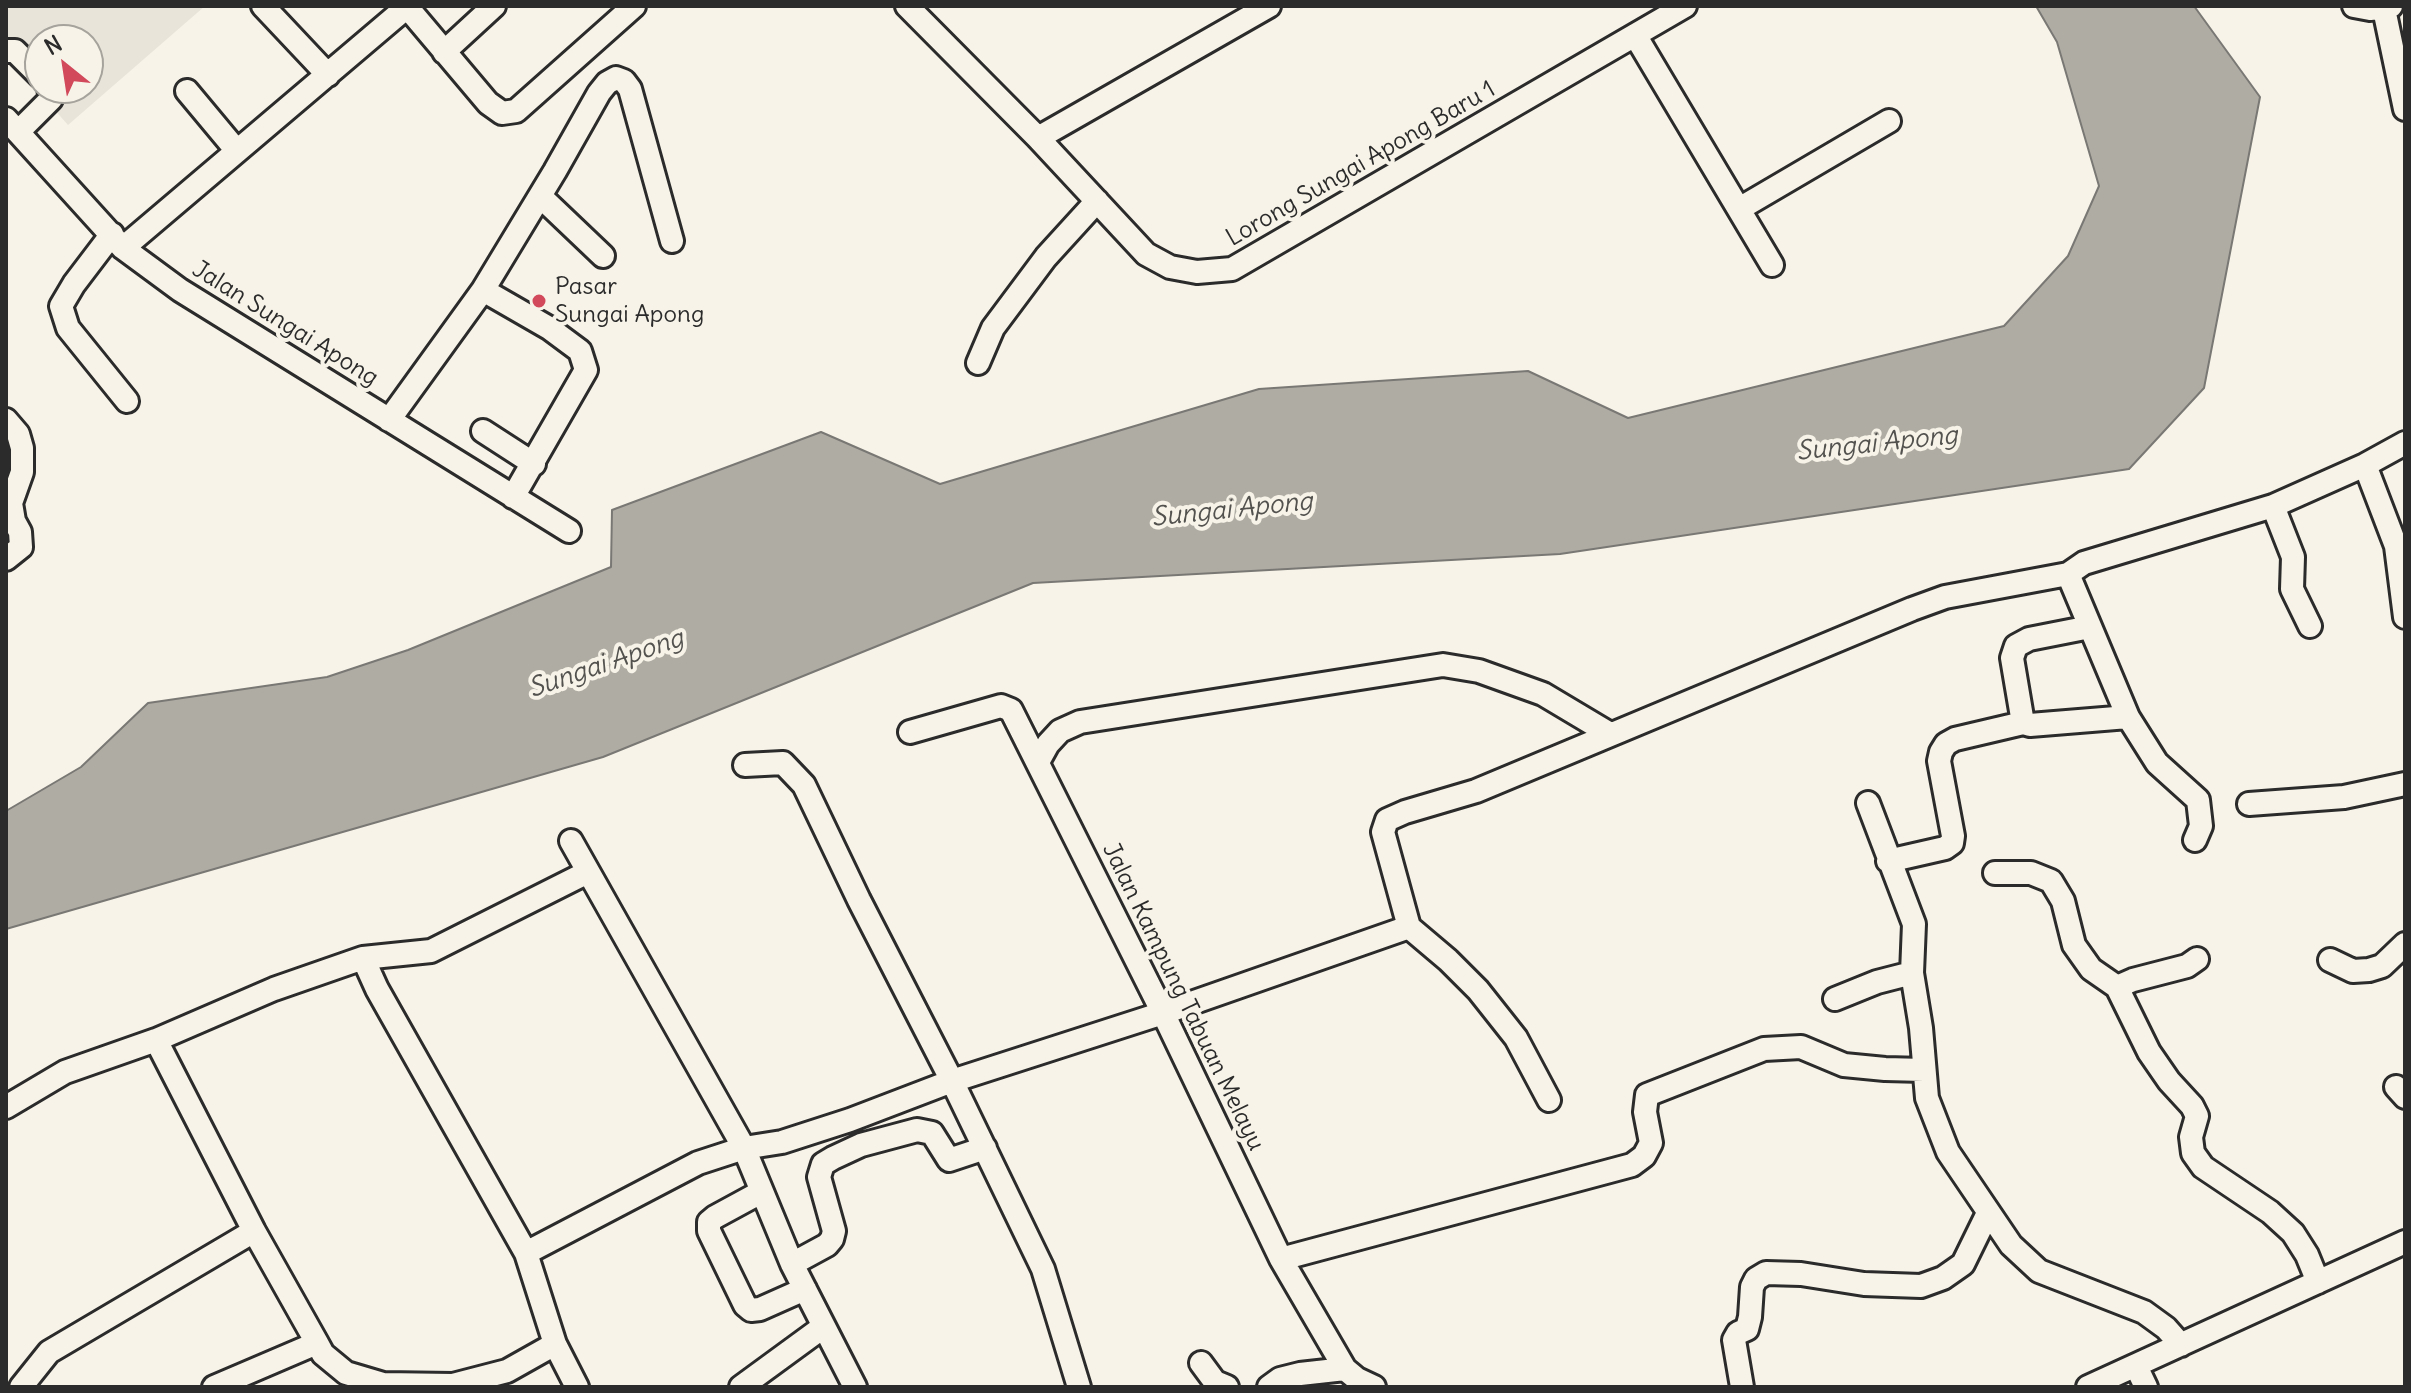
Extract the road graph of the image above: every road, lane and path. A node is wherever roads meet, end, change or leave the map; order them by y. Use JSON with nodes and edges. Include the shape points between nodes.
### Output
{"nodes":[{"id":1,"x":263,"y":6,"type":"edge"},
{"id":2,"x":494,"y":6,"type":"edge"},
{"id":3,"x":634,"y":6,"type":"edge"},
{"id":4,"x":907,"y":6,"type":"edge"},
{"id":5,"x":1269,"y":6,"type":"edge"},
{"id":6,"x":1685,"y":6,"type":"edge"},
{"id":7,"x":2354,"y":6,"type":"edge"},
{"id":8,"x":407,"y":7,"type":"edge"},
{"id":9,"x":2388,"y":7,"type":"edge"},
{"id":10,"x":1635,"y":35,"type":"junction"},
{"id":11,"x":6,"y":51,"type":"edge"},
{"id":12,"x":444,"y":52,"type":"junction"},
{"id":13,"x":24,"y":60,"type":"edge"},
{"id":14,"x":328,"y":75,"type":"junction"},
{"id":15,"x":187,"y":91,"type":"dead end"},
{"id":16,"x":44,"y":104,"type":"edge"},
{"id":17,"x":2405,"y":109,"type":"edge"},
{"id":18,"x":1889,"y":121,"type":"dead end"},
{"id":19,"x":12,"y":126,"type":"edge"},
{"id":20,"x":1038,"y":138,"type":"junction"},
{"id":21,"x":237,"y":151,"type":"junction"},
{"id":22,"x":540,"y":196,"type":"junction"},
{"id":23,"x":1097,"y":201,"type":"junction"},
{"id":24,"x":1739,"y":209,"type":"junction"},
{"id":25,"x":118,"y":241,"type":"junction"},
{"id":26,"x":672,"y":241,"type":"dead end"},
{"id":27,"x":603,"y":256,"type":"dead end"},
{"id":28,"x":1772,"y":265,"type":"dead end"},
{"id":29,"x":483,"y":290,"type":"junction"},
{"id":30,"x":978,"y":363,"type":"dead end"},
{"id":31,"x":127,"y":401,"type":"dead end"},
{"id":32,"x":6,"y":420,"type":"edge"},
{"id":33,"x":389,"y":420,"type":"junction"},
{"id":34,"x":483,"y":431,"type":"dead end"},
{"id":35,"x":2405,"y":443,"type":"edge"},
{"id":36,"x":534,"y":464,"type":"junction"},
{"id":37,"x":2365,"y":465,"type":"junction"},
{"id":38,"x":513,"y":497,"type":"junction"},
{"id":39,"x":2273,"y":506,"type":"junction"},
{"id":40,"x":569,"y":531,"type":"dead end"},
{"id":41,"x":6,"y":559,"type":"edge"},
{"id":42,"x":2068,"y":574,"type":"junction"},
{"id":43,"x":2405,"y":617,"type":"edge"},
{"id":44,"x":2310,"y":626,"type":"dead end"},
{"id":45,"x":2090,"y":627,"type":"junction"},
{"id":46,"x":2128,"y":717,"type":"junction"},
{"id":47,"x":2023,"y":723,"type":"junction"},
{"id":48,"x":910,"y":732,"type":"dead end"},
{"id":49,"x":1610,"y":734,"type":"junction"},
{"id":50,"x":1038,"y":762,"type":"junction"},
{"id":51,"x":745,"y":765,"type":"dead end"},
{"id":52,"x":2405,"y":784,"type":"edge"},
{"id":53,"x":1868,"y":803,"type":"dead end"},
{"id":54,"x":2249,"y":804,"type":"dead end"},
{"id":55,"x":2195,"y":840,"type":"dead end"},
{"id":56,"x":571,"y":841,"type":"dead end"},
{"id":57,"x":1888,"y":861,"type":"junction"},
{"id":58,"x":588,"y":872,"type":"junction"},
{"id":59,"x":1995,"y":873,"type":"dead end"},
{"id":60,"x":1409,"y":927,"type":"junction"},
{"id":61,"x":2405,"y":944,"type":"edge"},
{"id":62,"x":363,"y":958,"type":"junction"},
{"id":63,"x":2197,"y":959,"type":"dead end"},
{"id":64,"x":2330,"y":960,"type":"dead end"},
{"id":65,"x":1912,"y":973,"type":"junction"},
{"id":66,"x":2117,"y":987,"type":"junction"},
{"id":67,"x":1835,"y":999,"type":"dead end"},
{"id":68,"x":1163,"y":1013,"type":"junction"},
{"id":69,"x":156,"y":1040,"type":"junction"},
{"id":70,"x":1924,"y":1070,"type":"junction"},
{"id":71,"x":952,"y":1081,"type":"junction"},
{"id":72,"x":1549,"y":1100,"type":"dead end"},
{"id":73,"x":6,"y":1107,"type":"edge"},
{"id":74,"x":850,"y":1120,"type":"junction"},
{"id":75,"x":861,"y":1145,"type":"junction"},
{"id":76,"x":744,"y":1148,"type":"junction"},
{"id":77,"x":985,"y":1148,"type":"junction"},
{"id":78,"x":761,"y":1192,"type":"junction"},
{"id":79,"x":1988,"y":1213,"type":"junction"},
{"id":80,"x":254,"y":1231,"type":"junction"},
{"id":81,"x":2405,"y":1242,"type":"edge"},
{"id":82,"x":526,"y":1253,"type":"junction"},
{"id":83,"x":1281,"y":1259,"type":"junction"},
{"id":84,"x":792,"y":1264,"type":"junction"},
{"id":85,"x":2318,"y":1282,"type":"junction"},
{"id":86,"x":805,"y":1289,"type":"junction"},
{"id":87,"x":823,"y":1327,"type":"junction"},
{"id":88,"x":317,"y":1343,"type":"junction"},
{"id":89,"x":555,"y":1344,"type":"junction"},
{"id":90,"x":2181,"y":1345,"type":"junction"},
{"id":91,"x":1201,"y":1363,"type":"dead end"},
{"id":92,"x":2136,"y":1366,"type":"junction"},
{"id":93,"x":1345,"y":1369,"type":"junction"},
{"id":94,"x":346,"y":1380,"type":"edge"},
{"id":95,"x":21,"y":1387,"type":"edge"},
{"id":96,"x":214,"y":1387,"type":"edge"},
{"id":97,"x":577,"y":1387,"type":"edge"},
{"id":98,"x":741,"y":1387,"type":"edge"},
{"id":99,"x":855,"y":1387,"type":"edge"},
{"id":100,"x":1079,"y":1387,"type":"edge"},
{"id":101,"x":1227,"y":1387,"type":"edge"},
{"id":102,"x":1269,"y":1387,"type":"edge"},
{"id":103,"x":1374,"y":1387,"type":"edge"},
{"id":104,"x":1742,"y":1387,"type":"edge"},
{"id":105,"x":2088,"y":1387,"type":"edge"},
{"id":106,"x":2146,"y":1387,"type":"edge"}],
"edges":[{"from":1,"to":14,"type":"street"},
{"from":2,"to":12,"type":"street"},
{"from":3,"to":12,"type":"street","via":[[516,111],[502,113],[488,103]]},
{"from":4,"to":20,"type":"street","name":"Lorong Sungai Apong Baru 1"},
{"from":5,"to":20,"type":"street"},
{"from":6,"to":10,"type":"street","name":"Lorong Sungai Apong Baru 1"},
{"from":7,"to":9,"type":"street"},
{"from":8,"to":12,"type":"street"},
{"from":8,"to":14,"type":"street"},
{"from":9,"to":17,"type":"street"},
{"from":10,"to":23,"type":"street","name":"Lorong Sungai Apong Baru 1","via":[[1232,269],[1197,272],[1170,267],[1146,254]]},
{"from":10,"to":24,"type":"street"},
{"from":11,"to":13,"type":"street","via":[[15,51]]},
{"from":14,"to":21,"type":"street"},
{"from":15,"to":21,"type":"street"},
{"from":16,"to":19,"type":"street"},
{"from":18,"to":24,"type":"street"},
{"from":19,"to":25,"type":"street","name":"Jalan Sungai Apong"},
{"from":20,"to":23,"type":"street","name":"Lorong Sungai Apong Baru 1"},
{"from":21,"to":25,"type":"street"},
{"from":22,"to":26,"type":"street","via":[[599,93],[616,78],[630,89]]},
{"from":22,"to":27,"type":"street"},
{"from":22,"to":29,"type":"street"},
{"from":23,"to":30,"type":"street","via":[[993,328]]},
{"from":24,"to":28,"type":"street"},
{"from":25,"to":31,"type":"street","via":[[74,284],[61,306],[68,328]]},
{"from":25,"to":33,"type":"street","name":"Jalan Sungai Apong","via":[[180,290]]},
{"from":29,"to":33,"type":"street"},
{"from":29,"to":36,"type":"street","via":[[580,351],[586,370]]},
{"from":32,"to":41,"type":"street","via":[[18,434],[22,472],[11,503],[21,547]]},
{"from":33,"to":38,"type":"street","name":"Jalan Sungai Apong"},
{"from":34,"to":36,"type":"street"},
{"from":35,"to":37,"type":"street"},
{"from":36,"to":38,"type":"street"},
{"from":37,"to":39,"type":"street"},
{"from":37,"to":43,"type":"street","via":[[2396,546]]},
{"from":38,"to":40,"type":"street","name":"Jalan Sungai Apong"},
{"from":39,"to":42,"type":"street","via":[[2084,563]]},
{"from":39,"to":44,"type":"street","via":[[2293,557],[2292,589]]},
{"from":42,"to":45,"type":"street"},
{"from":42,"to":49,"type":"street","via":[[1945,597]]},
{"from":45,"to":46,"type":"street"},
{"from":45,"to":47,"type":"street","via":[[2016,646],[2012,658]]},
{"from":46,"to":47,"type":"street"},
{"from":46,"to":55,"type":"street","via":[[2157,763],[2198,800],[2201,826]]},
{"from":47,"to":57,"type":"street","via":[[1946,744],[1939,761],[1952,843]]},
{"from":48,"to":50,"type":"street","name":"Jalan Kampung Tabuan Melayu","via":[[1001,706],[1011,710]]},
{"from":49,"to":50,"type":"street","via":[[1543,694],[1479,671],[1443,665],[1080,722],[1060,731]]},
{"from":49,"to":60,"type":"street","via":[[1476,791],[1387,820],[1383,832]]},
{"from":50,"to":68,"type":"street","name":"Jalan Kampung Tabuan Melayu"},
{"from":51,"to":71,"type":"street","via":[[783,763],[804,785]]},
{"from":52,"to":54,"type":"street","via":[[2344,797]]},
{"from":53,"to":57,"type":"street"},
{"from":56,"to":58,"type":"street"},
{"from":57,"to":65,"type":"street","via":[[1914,924]]},
{"from":58,"to":62,"type":"street","via":[[431,951]]},
{"from":58,"to":76,"type":"street"},
{"from":59,"to":66,"type":"street","via":[[2031,873],[2051,881],[2063,901],[2074,945],[2091,969]]},
{"from":60,"to":68,"type":"street"},
{"from":60,"to":72,"type":"street","via":[[1478,990],[1516,1038]]},
{"from":61,"to":64,"type":"street","via":[[2382,966],[2369,970],[2353,971]]},
{"from":62,"to":69,"type":"street"},
{"from":62,"to":82,"type":"street"},
{"from":63,"to":66,"type":"street"},
{"from":65,"to":67,"type":"street"},
{"from":65,"to":70,"type":"street"},
{"from":66,"to":85,"type":"street","via":[[2149,1052],[2197,1116],[2193,1153],[2203,1167],[2293,1233]]},
{"from":68,"to":71,"type":"street"},
{"from":68,"to":83,"type":"street","name":"Jalan Kampung Tabuan Melayu"},
{"from":69,"to":73,"type":"street","via":[[65,1072]]},
{"from":69,"to":80,"type":"street"},
{"from":70,"to":79,"type":"street","via":[[1927,1098],[1948,1152]]},
{"from":70,"to":83,"type":"street","via":[[1844,1065],[1801,1047],[1764,1049],[1647,1095],[1651,1143],[1632,1165]]},
{"from":71,"to":74,"type":"street"},
{"from":71,"to":77,"type":"street"},
{"from":74,"to":75,"type":"street"},
{"from":74,"to":76,"type":"street"},
{"from":75,"to":77,"type":"street","via":[[917,1130],[932,1133],[949,1160]]},
{"from":75,"to":84,"type":"street","via":[[823,1164],[819,1177],[832,1239]]},
{"from":76,"to":78,"type":"street"},
{"from":76,"to":82,"type":"street","via":[[698,1163]]},
{"from":77,"to":100,"type":"street","via":[[1043,1269]]},
{"from":78,"to":84,"type":"street"},
{"from":78,"to":86,"type":"street","via":[[715,1217],[709,1231],[751,1310]]},
{"from":79,"to":90,"type":"street","via":[[2039,1271],[2144,1312]]},
{"from":79,"to":104,"type":"street","via":[[1963,1264],[1921,1286],[1801,1274],[1766,1273],[1756,1279],[1747,1329],[1734,1340]]},
{"from":80,"to":88,"type":"street"},
{"from":80,"to":95,"type":"street","via":[[49,1352]]},
{"from":81,"to":85,"type":"street"},
{"from":82,"to":89,"type":"street"},
{"from":83,"to":93,"type":"street","name":"Jalan Kampung Tabuan Melayu"},
{"from":84,"to":86,"type":"street"},
{"from":85,"to":90,"type":"street"},
{"from":86,"to":87,"type":"street"},
{"from":87,"to":98,"type":"street"},
{"from":87,"to":99,"type":"street"},
{"from":88,"to":94,"type":"street"},
{"from":88,"to":96,"type":"street"},
{"from":89,"to":94,"type":"street","via":[[507,1371],[453,1385]]},
{"from":89,"to":97,"type":"street"},
{"from":90,"to":92,"type":"street"},
{"from":91,"to":101,"type":"street","via":[[1215,1382]]},
{"from":92,"to":105,"type":"street"},
{"from":92,"to":106,"type":"street"},
{"from":93,"to":102,"type":"street","via":[[1300,1374]]},
{"from":93,"to":103,"type":"street","name":"Jalan Kampung Tabuan Melayu"}]}
